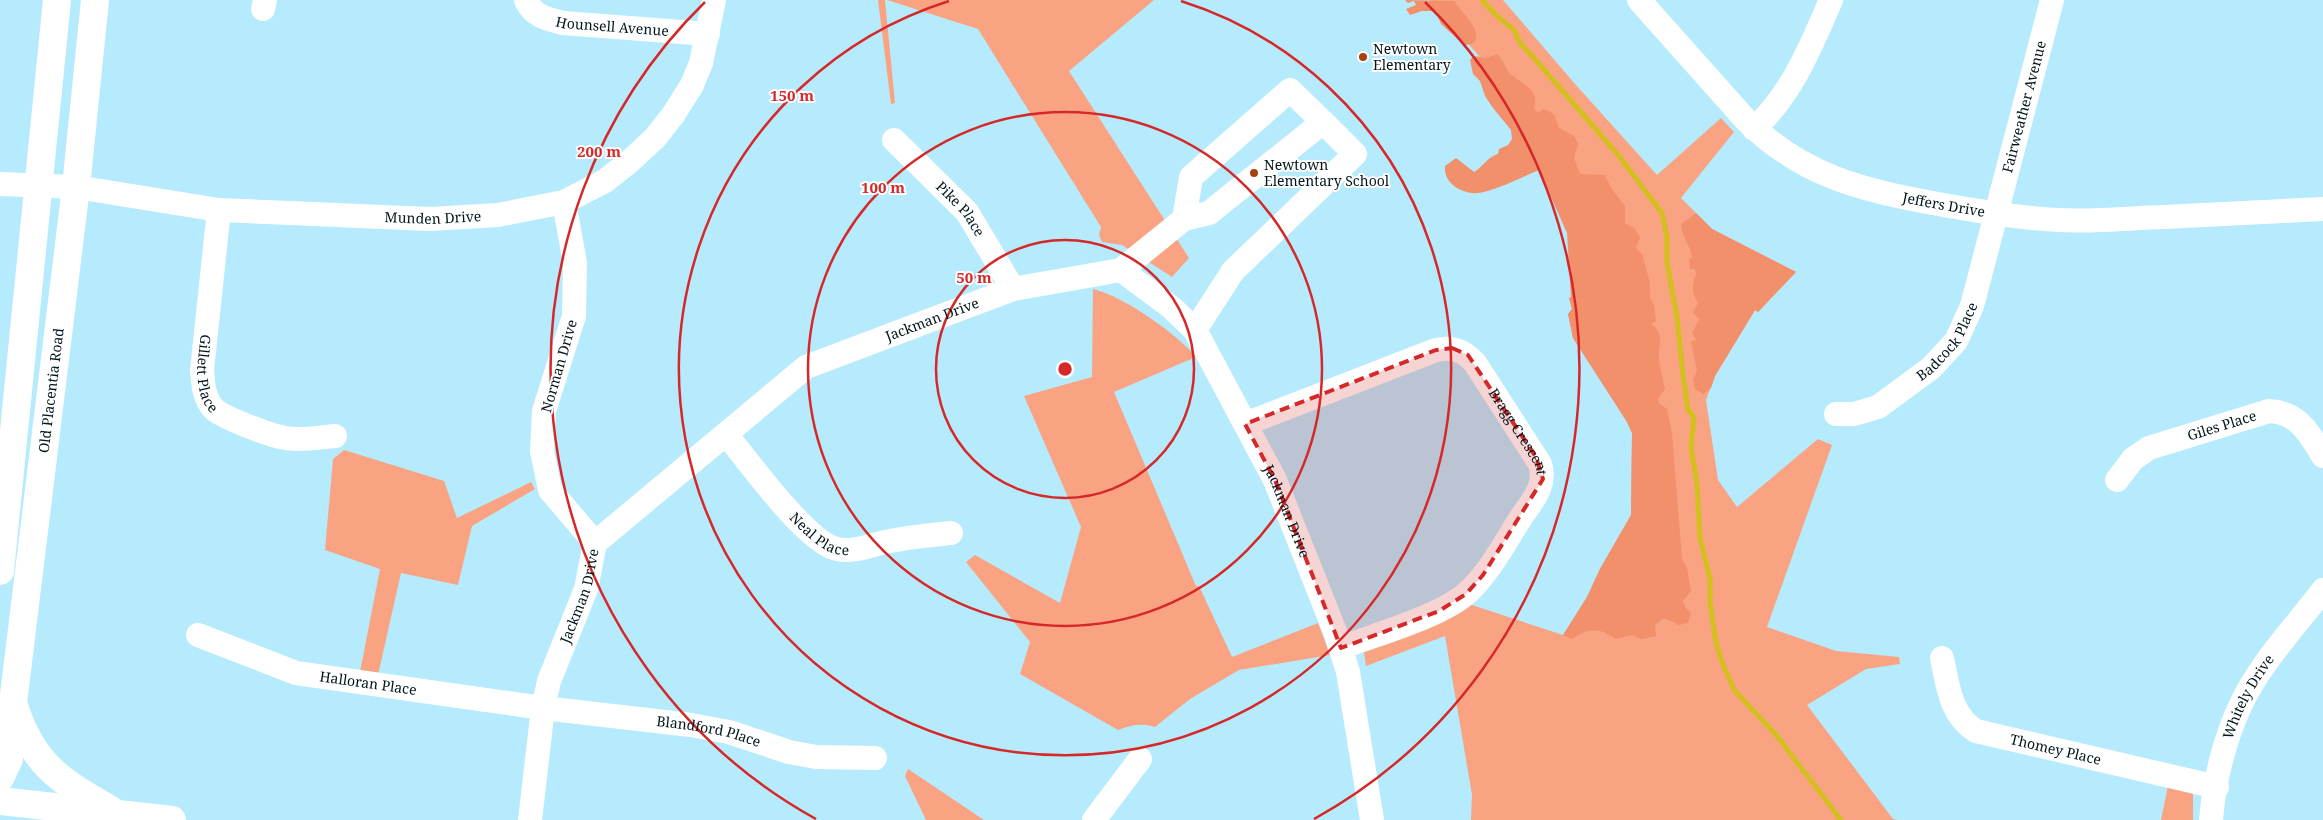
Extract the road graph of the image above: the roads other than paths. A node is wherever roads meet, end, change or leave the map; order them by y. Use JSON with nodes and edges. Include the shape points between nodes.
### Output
{"nodes":[{"id":1,"x":57,"y":0,"type":"edge"},
{"id":2,"x":95,"y":0,"type":"edge"},
{"id":3,"x":526,"y":0,"type":"edge"},
{"id":4,"x":714,"y":0,"type":"edge"},
{"id":5,"x":1639,"y":0,"type":"edge"},
{"id":6,"x":1831,"y":0,"type":"edge"},
{"id":7,"x":2052,"y":0,"type":"edge"},
{"id":8,"x":708,"y":34,"type":"junction"},
{"id":9,"x":1323,"y":122,"type":"junction"},
{"id":10,"x":1754,"y":128,"type":"junction"},
{"id":11,"x":894,"y":140,"type":"dead end"},
{"id":12,"x":0,"y":184,"type":"edge"},
{"id":13,"x":76,"y":186,"type":"junction"},
{"id":14,"x":38,"y":187,"type":"junction"},
{"id":15,"x":564,"y":202,"type":"junction"},
{"id":16,"x":2323,"y":209,"type":"edge"},
{"id":17,"x":219,"y":210,"type":"junction"},
{"id":18,"x":1997,"y":214,"type":"junction"},
{"id":19,"x":1184,"y":220,"type":"junction"},
{"id":20,"x":1121,"y":270,"type":"junction"},
{"id":21,"x":1013,"y":289,"type":"junction"},
{"id":22,"x":1196,"y":330,"type":"junction"},
{"id":23,"x":1836,"y":414,"type":"dead end"},
{"id":24,"x":1245,"y":424,"type":"junction"},
{"id":25,"x":726,"y":434,"type":"junction"},
{"id":26,"x":335,"y":436,"type":"dead end"},
{"id":27,"x":2323,"y":456,"type":"edge"},
{"id":28,"x":2117,"y":480,"type":"dead end"},
{"id":29,"x":951,"y":533,"type":"dead end"},
{"id":30,"x":596,"y":543,"type":"junction"},
{"id":31,"x":0,"y":571,"type":"edge"},
{"id":32,"x":2323,"y":590,"type":"edge"},
{"id":33,"x":198,"y":635,"type":"dead end"},
{"id":34,"x":1340,"y":648,"type":"junction"},
{"id":35,"x":1942,"y":658,"type":"dead end"},
{"id":36,"x":13,"y":703,"type":"junction"},
{"id":37,"x":543,"y":708,"type":"junction"},
{"id":38,"x":875,"y":758,"type":"dead end"},
{"id":39,"x":1140,"y":759,"type":"dead end"},
{"id":40,"x":0,"y":778,"type":"edge"},
{"id":41,"x":2217,"y":787,"type":"junction"},
{"id":42,"x":0,"y":801,"type":"edge"},
{"id":43,"x":115,"y":817,"type":"edge"},
{"id":44,"x":172,"y":820,"type":"edge"},
{"id":45,"x":530,"y":820,"type":"edge"},
{"id":46,"x":1094,"y":820,"type":"edge"},
{"id":47,"x":1372,"y":820,"type":"edge"},
{"id":48,"x":2211,"y":820,"type":"edge"}],
"edges":[{"from":1,"to":14,"type":"main road"},
{"from":2,"to":13,"type":"main road","name":"Old Placentia Road"},
{"from":3,"to":8,"type":"street","name":"Hounsell Avenue","via":[[530,10],[546,19],[563,23]]},
{"from":4,"to":8,"type":"street","name":"Munden Drive"},
{"from":5,"to":10,"type":"street","name":"Jeffers Drive"},
{"from":6,"to":10,"type":"street","via":[[1792,81],[1776,106]]},
{"from":7,"to":18,"type":"street","name":"Fairweather Avenue"},
{"from":8,"to":15,"type":"street","name":"Munden Drive","via":[[692,85],[655,138],[605,181]]},
{"from":9,"to":19,"type":"street","via":[[1209,213]]},
{"from":9,"to":19,"type":"street","via":[[1290,90],[1191,176]]},
{"from":9,"to":22,"type":"street","via":[[1355,154],[1233,270]]},
{"from":10,"to":18,"type":"street","name":"Jeffers Drive","via":[[1803,164],[1849,185],[1880,194]]},
{"from":11,"to":21,"type":"street","name":"Pike Place","via":[[968,212]]},
{"from":12,"to":14,"type":"street","name":"Munden Drive"},
{"from":13,"to":14,"type":"street","name":"Munden Drive"},
{"from":13,"to":17,"type":"street","name":"Munden Drive"},
{"from":13,"to":36,"type":"main road","name":"Old Placentia Road"},
{"from":14,"to":31,"type":"main road"},
{"from":15,"to":17,"type":"street","name":"Munden Drive","via":[[498,215],[430,219]]},
{"from":15,"to":30,"type":"street","name":"Norman Drive","via":[[574,263],[574,316],[544,411],[542,451],[550,490]]},
{"from":16,"to":18,"type":"street","name":"Jeffers Drive","via":[[2097,220]]},
{"from":17,"to":26,"type":"street","name":"Gillett Place","via":[[202,370],[207,400],[214,410],[227,418],[286,438]]},
{"from":18,"to":23,"type":"street","name":"Badcock Place","via":[[1970,311],[1950,349],[1931,368],[1883,404],[1862,413]]},
{"from":19,"to":20,"type":"street"},
{"from":20,"to":21,"type":"street","name":"Jackman Drive"},
{"from":20,"to":22,"type":"street","name":"Jackman Drive"},
{"from":21,"to":25,"type":"street","name":"Jackman Drive","via":[[806,367]]},
{"from":22,"to":24,"type":"street","name":"Jackman Drive"},
{"from":24,"to":34,"type":"street","name":"Jackman Drive","via":[[1274,480]]},
{"from":24,"to":34,"type":"street","name":"Bragg Crescent","via":[[1436,350],[1452,348],[1468,355],[1475,363],[1540,464],[1543,479],[1537,493],[1490,566],[1466,594],[1439,611]]},
{"from":25,"to":29,"type":"street","name":"Neal Place","via":[[804,528],[828,546],[857,549]]},
{"from":25,"to":30,"type":"street","name":"Jackman Drive"},
{"from":27,"to":28,"type":"street","name":"Giles Place","via":[[2295,418],[2277,412],[2261,412],[2149,448],[2133,459]]},
{"from":30,"to":37,"type":"street","name":"Jackman Drive","via":[[586,590],[550,681]]},
{"from":32,"to":41,"type":"street","name":"Whitely Drive","via":[[2258,675],[2242,702],[2230,731]]},
{"from":33,"to":37,"type":"street","name":"Halloran Place","via":[[296,673]]},
{"from":34,"to":47,"type":"street","name":"Jackman Drive","via":[[1351,684]]},
{"from":35,"to":41,"type":"street","name":"Thomey Place","via":[[1954,707],[1963,721],[1976,731]]},
{"from":36,"to":40,"type":"main road","name":"Old Placentia Road","via":[[10,759]]},
{"from":36,"to":43,"type":"main road","via":[[28,740],[45,765]]},
{"from":37,"to":38,"type":"street","name":"Blandford Place","via":[[712,728],[816,757]]},
{"from":37,"to":45,"type":"street","name":"Jackman Drive"},
{"from":39,"to":46,"type":"street"},
{"from":41,"to":48,"type":"street","name":"Whitely Drive"},
{"from":42,"to":43,"type":"main road"},
{"from":43,"to":44,"type":"main road"}]}
